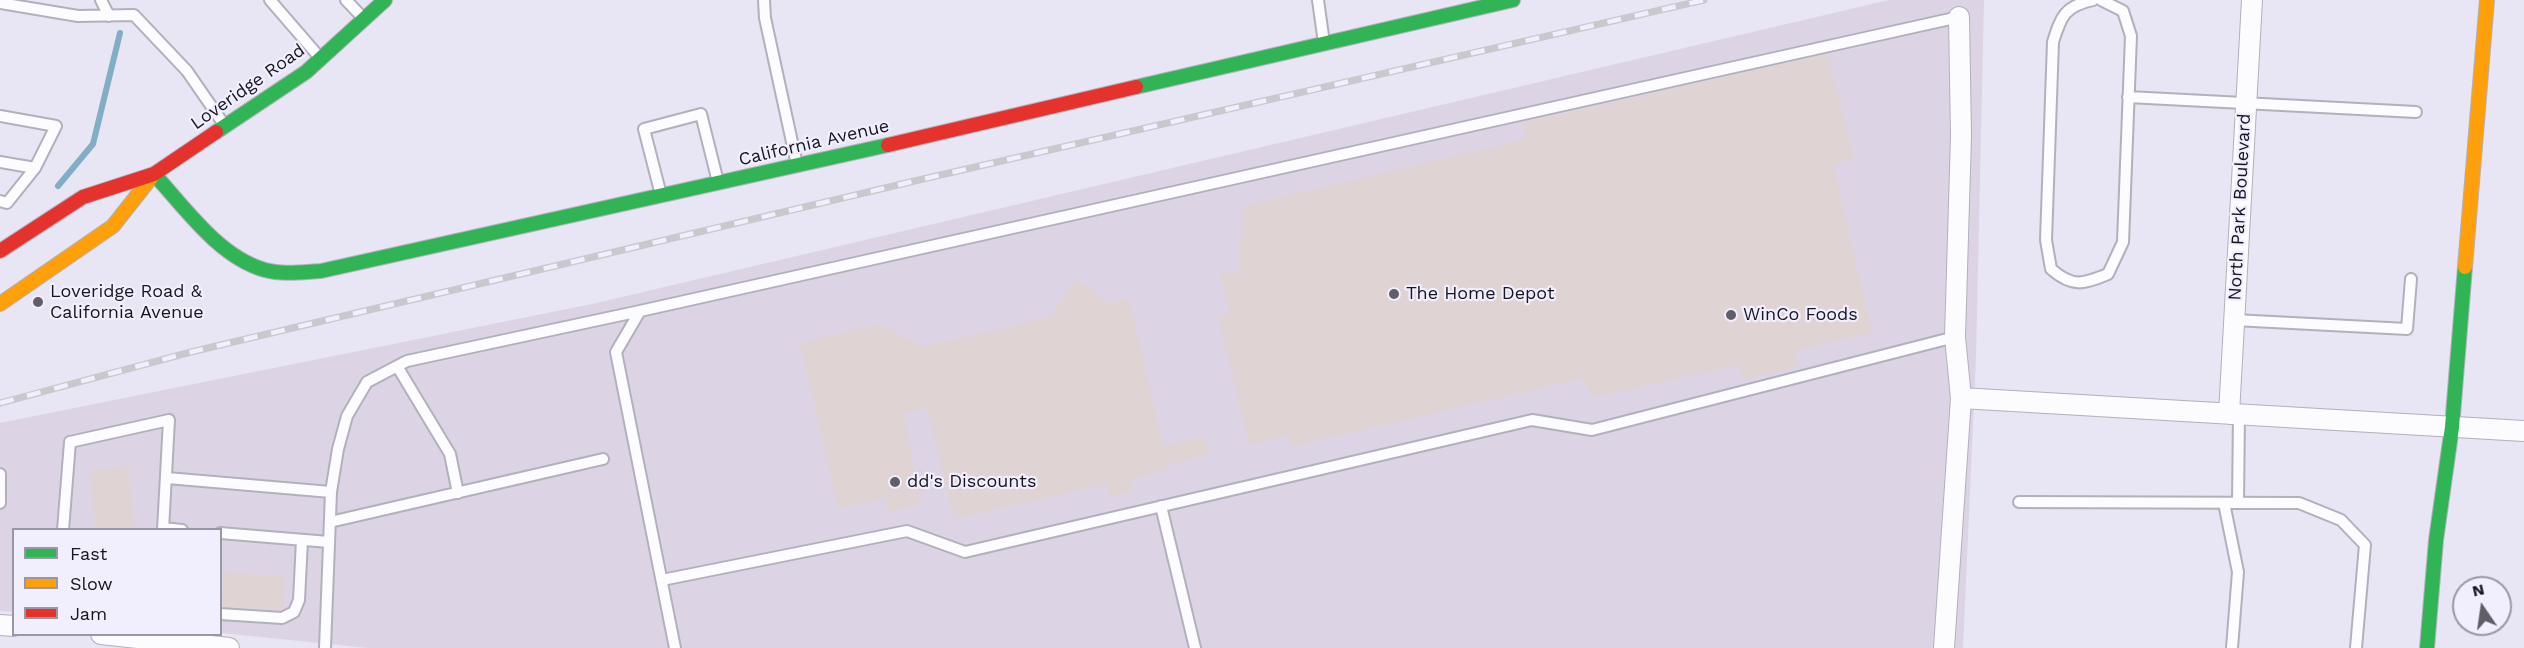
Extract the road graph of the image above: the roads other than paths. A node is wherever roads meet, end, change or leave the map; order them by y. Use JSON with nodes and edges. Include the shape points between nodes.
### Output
{"nodes":[{"id":1,"x":100,"y":0,"type":"edge"},
{"id":2,"x":270,"y":0,"type":"edge"},
{"id":3,"x":346,"y":0,"type":"edge"},
{"id":4,"x":385,"y":0,"type":"edge"},
{"id":5,"x":764,"y":0,"type":"edge"},
{"id":6,"x":1318,"y":0,"type":"edge"},
{"id":7,"x":1513,"y":0,"type":"edge"},
{"id":8,"x":2093,"y":0,"type":"edge"},
{"id":9,"x":2101,"y":0,"type":"edge"},
{"id":10,"x":2252,"y":0,"type":"edge"},
{"id":11,"x":2487,"y":0,"type":"edge"},
{"id":12,"x":0,"y":3,"type":"edge"},
{"id":13,"x":109,"y":15,"type":"junction"},
{"id":14,"x":1959,"y":17,"type":"joint"},
{"id":15,"x":364,"y":20,"type":"junction"},
{"id":16,"x":1324,"y":44,"type":"junction"},
{"id":17,"x":321,"y":59,"type":"junction"},
{"id":18,"x":2128,"y":97,"type":"junction"},
{"id":19,"x":2246,"y":104,"type":"junction"},
{"id":20,"x":2416,"y":112,"type":"dead end"},
{"id":21,"x":0,"y":116,"type":"edge"},
{"id":22,"x":225,"y":126,"type":"junction"},
{"id":23,"x":0,"y":162,"type":"edge"},
{"id":24,"x":797,"y":165,"type":"junction"},
{"id":25,"x":35,"y":168,"type":"junction"},
{"id":26,"x":154,"y":174,"type":"junction"},
{"id":27,"x":718,"y":183,"type":"junction"},
{"id":28,"x":661,"y":195,"type":"junction"},
{"id":29,"x":0,"y":201,"type":"edge"},
{"id":30,"x":0,"y":251,"type":"edge"},
{"id":31,"x":2411,"y":279,"type":"dead end"},
{"id":32,"x":0,"y":304,"type":"edge"},
{"id":33,"x":640,"y":311,"type":"junction"},
{"id":34,"x":2234,"y":320,"type":"junction"},
{"id":35,"x":1955,"y":337,"type":"junction"},
{"id":36,"x":397,"y":366,"type":"junction"},
{"id":37,"x":1961,"y":398,"type":"junction"},
{"id":38,"x":2234,"y":414,"type":"junction"},
{"id":39,"x":2452,"y":427,"type":"junction"},
{"id":40,"x":2524,"y":431,"type":"edge"},
{"id":41,"x":603,"y":459,"type":"dead end"},
{"id":42,"x":167,"y":478,"type":"junction"},
{"id":43,"x":0,"y":481,"type":"edge"},
{"id":44,"x":331,"y":492,"type":"junction"},
{"id":45,"x":458,"y":493,"type":"junction"},
{"id":46,"x":2019,"y":502,"type":"dead end"},
{"id":47,"x":0,"y":503,"type":"edge"},
{"id":48,"x":2224,"y":503,"type":"junction"},
{"id":49,"x":2238,"y":503,"type":"junction"},
{"id":50,"x":1161,"y":506,"type":"junction"},
{"id":51,"x":330,"y":522,"type":"junction"},
{"id":52,"x":63,"y":528,"type":"edge"},
{"id":53,"x":163,"y":528,"type":"edge"},
{"id":54,"x":222,"y":533,"type":"edge"},
{"id":55,"x":302,"y":540,"type":"junction"},
{"id":56,"x":329,"y":542,"type":"junction"},
{"id":57,"x":662,"y":580,"type":"junction"},
{"id":58,"x":222,"y":614,"type":"edge"},
{"id":59,"x":116,"y":636,"type":"edge"},
{"id":60,"x":152,"y":641,"type":"edge"},
{"id":61,"x":229,"y":648,"type":"edge"},
{"id":62,"x":325,"y":648,"type":"edge"},
{"id":63,"x":675,"y":648,"type":"edge"},
{"id":64,"x":1195,"y":648,"type":"edge"},
{"id":65,"x":1944,"y":648,"type":"edge"},
{"id":66,"x":2232,"y":648,"type":"edge"},
{"id":67,"x":2356,"y":648,"type":"edge"},
{"id":68,"x":2427,"y":648,"type":"edge"}],
"edges":[{"from":1,"to":13,"type":"lane"},
{"from":2,"to":17,"type":"lane"},
{"from":3,"to":15,"type":"lane"},
{"from":4,"to":15,"type":"street","name":"Loveridge Road"},
{"from":5,"to":24,"type":"lane"},
{"from":6,"to":16,"type":"lane"},
{"from":7,"to":16,"type":"street","name":"California Avenue"},
{"from":8,"to":18,"type":"lane","via":[[2074,4],[2060,22],[2053,42],[2046,240],[2051,269],[2066,281],[2086,283],[2108,274],[2123,242]]},
{"from":9,"to":18,"type":"lane","via":[[2123,11],[2131,36]]},
{"from":10,"to":19,"type":"street","name":"North Park Boulevard"},
{"from":11,"to":39,"type":"street"},
{"from":12,"to":13,"type":"lane","via":[[78,16]]},
{"from":13,"to":22,"type":"lane","via":[[134,15],[187,71]]},
{"from":14,"to":33,"type":"lane"},
{"from":14,"to":35,"type":"street","via":[[1961,136]]},
{"from":15,"to":17,"type":"street","name":"Loveridge Road"},
{"from":16,"to":24,"type":"street","name":"California Avenue"},
{"from":17,"to":22,"type":"street","name":"Loveridge Road"},
{"from":18,"to":19,"type":"lane"},
{"from":19,"to":20,"type":"lane"},
{"from":19,"to":34,"type":"street","name":"North Park Boulevard"},
{"from":21,"to":25,"type":"lane","via":[[56,126]]},
{"from":22,"to":26,"type":"street","name":"Loveridge Road"},
{"from":23,"to":25,"type":"lane"},
{"from":24,"to":27,"type":"street","name":"California Avenue"},
{"from":25,"to":29,"type":"lane","via":[[7,203]]},
{"from":26,"to":28,"type":"street","name":"California Avenue","via":[[245,262],[265,270],[289,272],[321,270]]},
{"from":26,"to":30,"type":"street","name":"Loveridge Road","via":[[83,197]]},
{"from":26,"to":32,"type":"street","name":"Loveridge Road","via":[[113,226]]},
{"from":27,"to":28,"type":"street","name":"California Avenue"},
{"from":27,"to":28,"type":"lane","via":[[701,114],[644,129]]},
{"from":31,"to":34,"type":"lane","via":[[2407,329]]},
{"from":33,"to":36,"type":"lane"},
{"from":33,"to":57,"type":"lane","via":[[616,352]]},
{"from":34,"to":38,"type":"street","name":"North Park Boulevard"},
{"from":35,"to":37,"type":"street"},
{"from":35,"to":50,"type":"lane","via":[[1592,430],[1532,420]]},
{"from":36,"to":44,"type":"lane","via":[[367,381],[346,416]]},
{"from":36,"to":45,"type":"lane","via":[[450,454]]},
{"from":37,"to":38,"type":"street"},
{"from":37,"to":65,"type":"street"},
{"from":38,"to":39,"type":"street"},
{"from":38,"to":49,"type":"lane"},
{"from":39,"to":40,"type":"street"},
{"from":39,"to":68,"type":"street","via":[[2436,540]]},
{"from":41,"to":45,"type":"lane"},
{"from":42,"to":44,"type":"lane"},
{"from":42,"to":52,"type":"lane","via":[[169,420],[70,442]]},
{"from":42,"to":53,"type":"lane"},
{"from":43,"to":47,"type":"lane"},
{"from":44,"to":51,"type":"lane"},
{"from":45,"to":51,"type":"lane"},
{"from":46,"to":48,"type":"lane"},
{"from":48,"to":49,"type":"lane"},
{"from":48,"to":66,"type":"lane","via":[[2238,572]]},
{"from":49,"to":67,"type":"lane","via":[[2299,503],[2341,520],[2365,545]]},
{"from":50,"to":57,"type":"lane","via":[[965,552],[907,531]]},
{"from":50,"to":64,"type":"lane"},
{"from":51,"to":56,"type":"lane"},
{"from":54,"to":55,"type":"lane"},
{"from":55,"to":56,"type":"lane"},
{"from":55,"to":58,"type":"lane","via":[[299,600],[294,612],[282,618]]},
{"from":56,"to":62,"type":"lane"},
{"from":57,"to":63,"type":"lane"},
{"from":59,"to":60,"type":"street"},
{"from":60,"to":61,"type":"street"}]}
